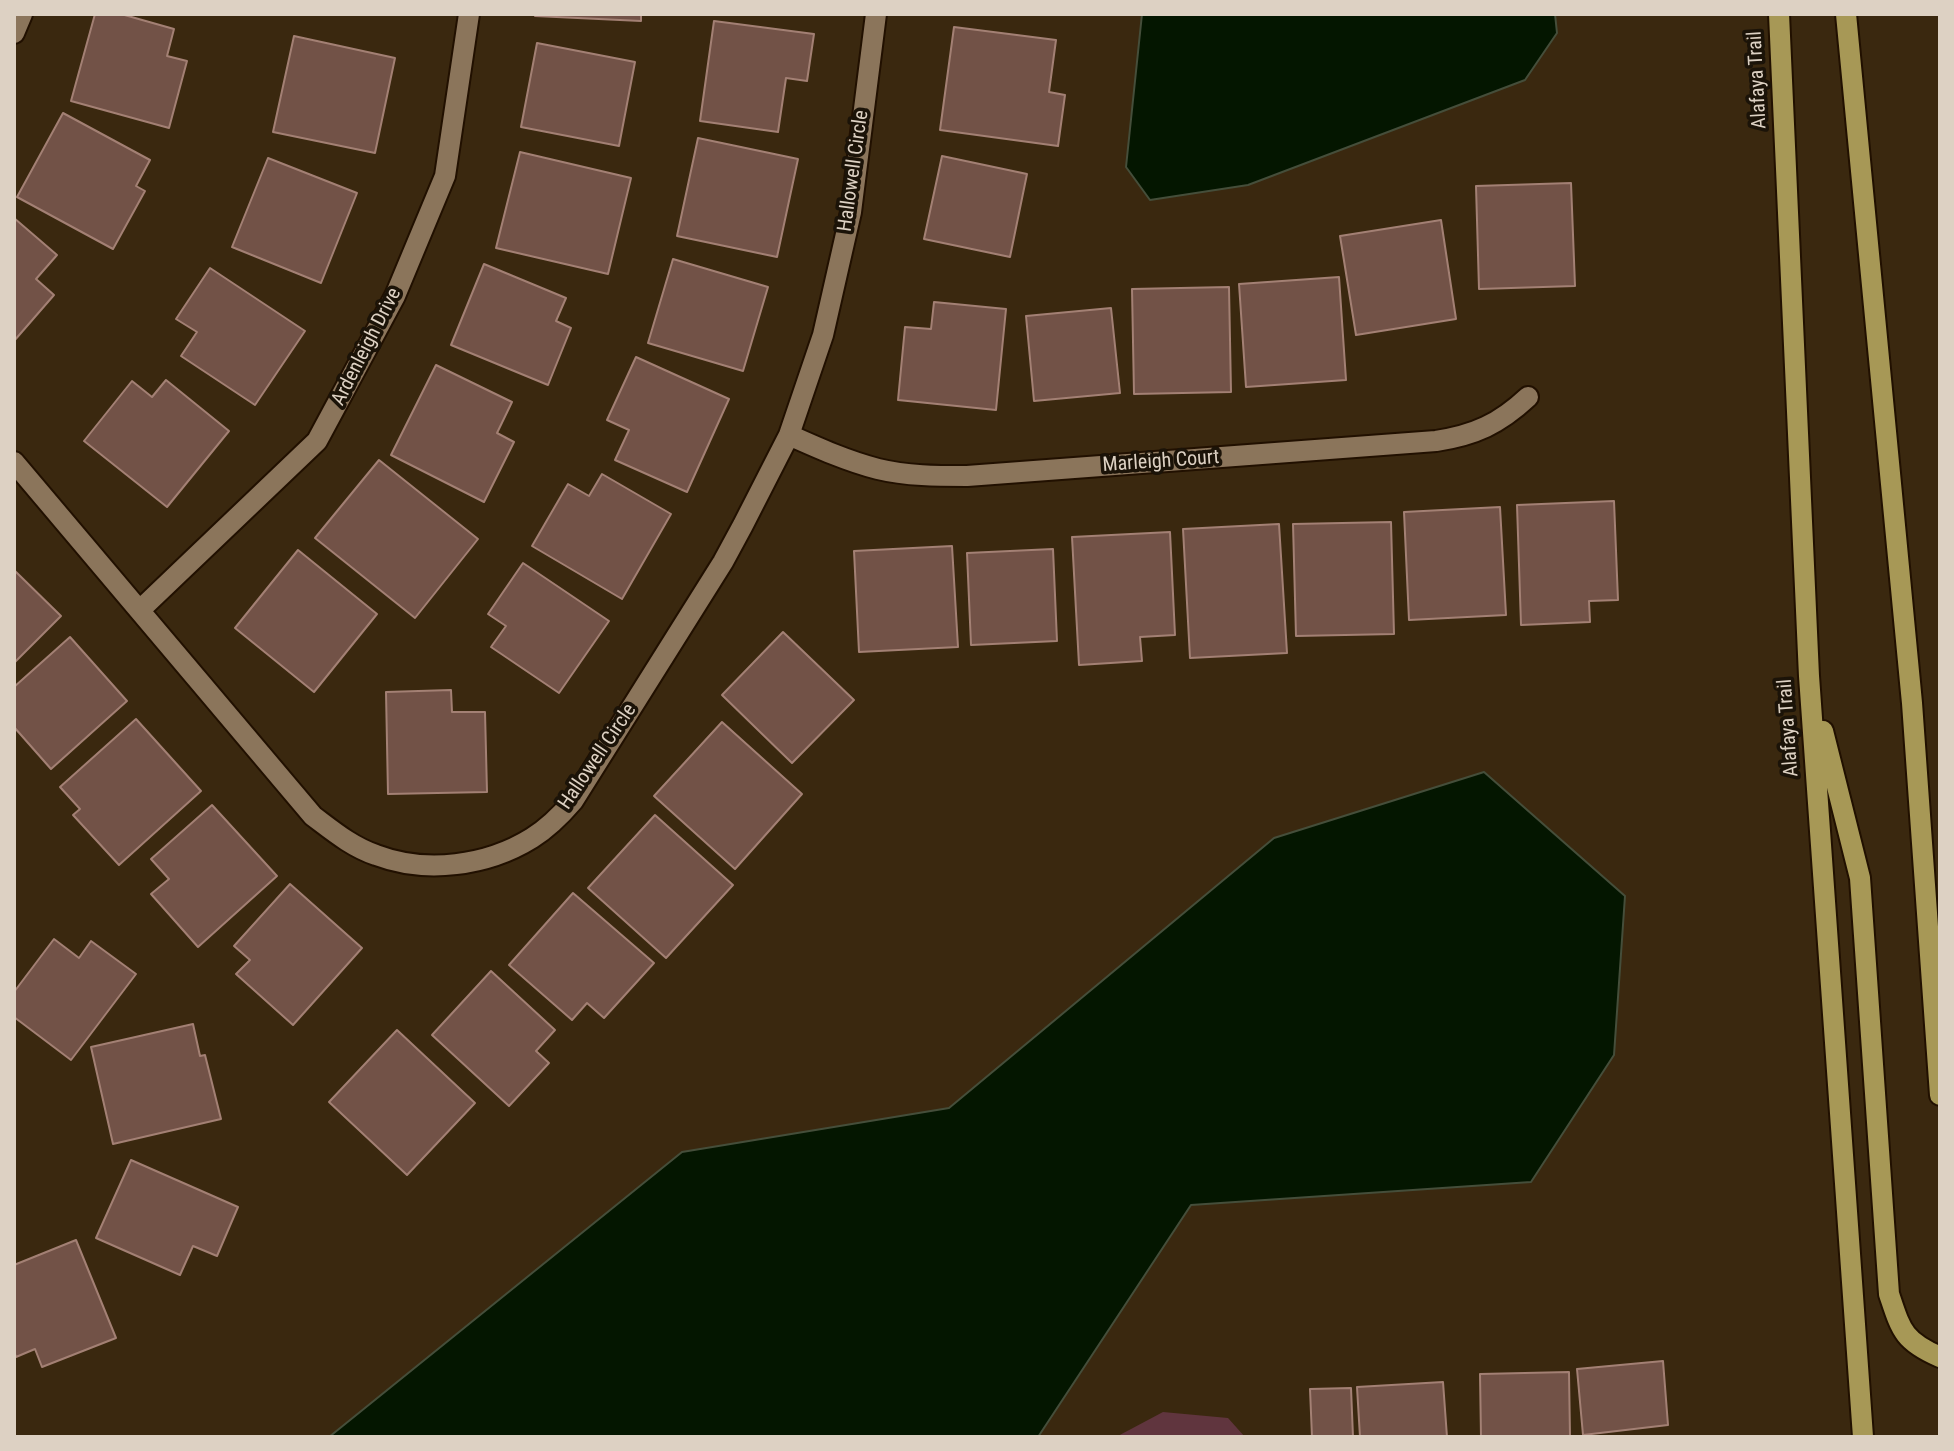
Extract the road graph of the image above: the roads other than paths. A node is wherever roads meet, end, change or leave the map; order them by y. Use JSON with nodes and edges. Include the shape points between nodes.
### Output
{"nodes":[{"id":1,"x":22,"y":14,"type":"edge"},
{"id":2,"x":469,"y":14,"type":"edge"},
{"id":3,"x":876,"y":14,"type":"edge"},
{"id":4,"x":1779,"y":14,"type":"edge"},
{"id":5,"x":1846,"y":14,"type":"edge"},
{"id":6,"x":14,"y":33,"type":"edge"},
{"id":7,"x":1528,"y":397,"type":"dead end"},
{"id":8,"x":789,"y":435,"type":"junction"},
{"id":9,"x":14,"y":462,"type":"edge"},
{"id":10,"x":140,"y":610,"type":"junction"},
{"id":11,"x":1809,"y":676,"type":"junction"},
{"id":12,"x":1940,"y":1095,"type":"edge"},
{"id":13,"x":1940,"y":1357,"type":"edge"},
{"id":14,"x":1863,"y":1437,"type":"edge"}],
"edges":[{"from":1,"to":6,"type":"street"},
{"from":2,"to":10,"type":"street","name":"Ardenleigh Drive","via":[[445,176],[395,296],[317,441]]},
{"from":3,"to":8,"type":"street","name":"Hallowell Circle","via":[[851,212],[823,335]]},
{"from":4,"to":11,"type":"main road","name":"Alafaya Trail"},
{"from":5,"to":12,"type":"main road","via":[[1912,703]]},
{"from":7,"to":8,"type":"street","name":"Marleigh Court","via":[[1487,427],[1436,441],[967,476],[881,470]]},
{"from":8,"to":10,"type":"street","name":"Hallowell Circle","via":[[723,562],[573,801],[533,837],[478,861],[409,864],[376,855],[313,816]]},
{"from":9,"to":10,"type":"street","name":"Hallowell Circle"},
{"from":11,"to":13,"type":"main road","via":[[1860,878],[1889,1294],[1900,1327],[1919,1347]]},
{"from":11,"to":14,"type":"main road","name":"Alafaya Trail"}]}
